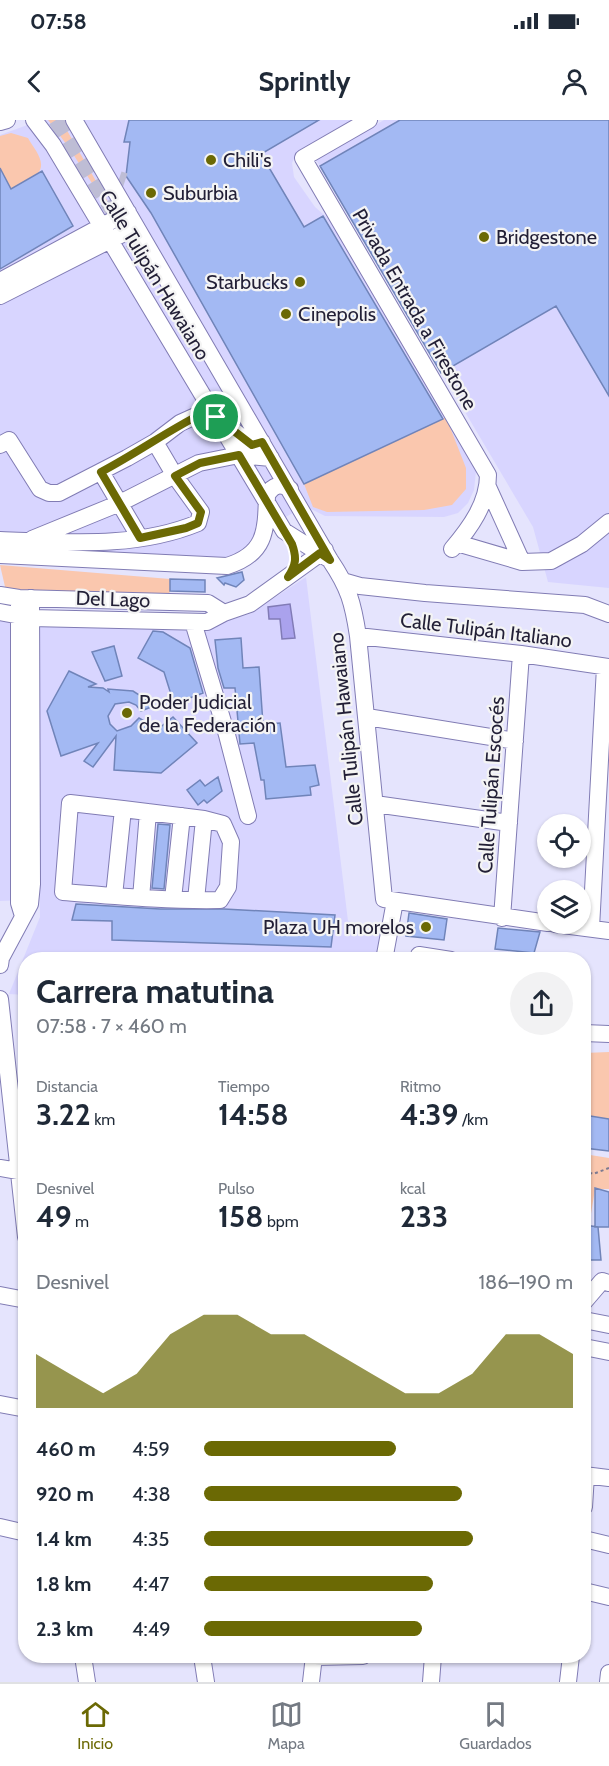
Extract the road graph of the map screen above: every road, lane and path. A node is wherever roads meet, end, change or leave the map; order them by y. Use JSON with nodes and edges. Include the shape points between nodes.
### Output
{"nodes":[{"id":1,"x":7,"y":120,"type":"edge"},
{"id":2,"x":34,"y":120,"type":"edge"},
{"id":3,"x":369,"y":120,"type":"edge"},
{"id":4,"x":0,"y":122,"type":"edge"},
{"id":5,"x":77,"y":126,"type":"edge"},
{"id":6,"x":119,"y":179,"type":"tunnel mouth"},
{"id":7,"x":132,"y":219,"type":"junction"},
{"id":8,"x":101,"y":226,"type":"junction"},
{"id":9,"x":110,"y":241,"type":"junction"},
{"id":10,"x":135,"y":246,"type":"tunnel mouth"},
{"id":11,"x":0,"y":281,"type":"edge"},
{"id":12,"x":0,"y":296,"type":"edge"},
{"id":13,"x":236,"y":397,"type":"junction"},
{"id":14,"x":214,"y":413,"type":"junction"},
{"id":15,"x":155,"y":442,"type":"junction"},
{"id":16,"x":262,"y":442,"type":"junction"},
{"id":17,"x":0,"y":445,"type":"edge"},
{"id":18,"x":239,"y":455,"type":"junction"},
{"id":19,"x":271,"y":458,"type":"junction"},
{"id":20,"x":101,"y":472,"type":"junction"},
{"id":21,"x":175,"y":476,"type":"junction"},
{"id":22,"x":488,"y":487,"type":"junction"},
{"id":23,"x":290,"y":489,"type":"junction"},
{"id":24,"x":267,"y":502,"type":"junction"},
{"id":25,"x":120,"y":503,"type":"junction"},
{"id":26,"x":302,"y":511,"type":"junction"},
{"id":27,"x":609,"y":522,"type":"edge"},
{"id":28,"x":281,"y":527,"type":"junction"},
{"id":29,"x":140,"y":538,"type":"junction"},
{"id":30,"x":0,"y":540,"type":"edge"},
{"id":31,"x":27,"y":541,"type":"junction"},
{"id":32,"x":325,"y":554,"type":"junction"},
{"id":33,"x":0,"y":555,"type":"edge"},
{"id":34,"x":522,"y":562,"type":"junction"},
{"id":35,"x":288,"y":577,"type":"junction"},
{"id":36,"x":346,"y":582,"type":"junction"},
{"id":37,"x":0,"y":595,"type":"edge"},
{"id":38,"x":25,"y":598,"type":"junction"},
{"id":39,"x":0,"y":612,"type":"edge"},
{"id":40,"x":224,"y":613,"type":"junction"},
{"id":41,"x":609,"y":614,"type":"edge"},
{"id":42,"x":25,"y":617,"type":"junction"},
{"id":43,"x":194,"y":622,"type":"junction"},
{"id":44,"x":358,"y":636,"type":"junction"},
{"id":45,"x":521,"y":654,"type":"junction"},
{"id":46,"x":607,"y":667,"type":"edge"},
{"id":47,"x":367,"y":717,"type":"junction"},
{"id":48,"x":515,"y":741,"type":"junction"},
{"id":49,"x":375,"y":804,"type":"junction"},
{"id":50,"x":123,"y":809,"type":"junction"},
{"id":51,"x":148,"y":812,"type":"junction"},
{"id":52,"x":182,"y":816,"type":"junction"},
{"id":53,"x":248,"y":816,"type":"dead end"},
{"id":54,"x":204,"y":819,"type":"junction"},
{"id":55,"x":509,"y":823,"type":"junction"},
{"id":56,"x":114,"y":896,"type":"junction"},
{"id":57,"x":141,"y":898,"type":"junction"},
{"id":58,"x":173,"y":899,"type":"junction"},
{"id":59,"x":196,"y":900,"type":"junction"},
{"id":60,"x":390,"y":900,"type":"junction"},
{"id":61,"x":502,"y":918,"type":"junction"},
{"id":62,"x":537,"y":922,"type":"edge"},
{"id":63,"x":591,"y":928,"type":"joint"},
{"id":64,"x":609,"y":931,"type":"edge"},
{"id":65,"x":385,"y":952,"type":"edge"},
{"id":66,"x":0,"y":964,"type":"edge"},
{"id":67,"x":0,"y":999,"type":"edge"},
{"id":68,"x":591,"y":1033,"type":"edge"},
{"id":69,"x":609,"y":1034,"type":"edge"},
{"id":70,"x":2,"y":1041,"type":"edge"},
{"id":71,"x":18,"y":1147,"type":"edge"},
{"id":72,"x":0,"y":1168,"type":"edge"},
{"id":73,"x":609,"y":1168,"type":"edge"},
{"id":74,"x":18,"y":1173,"type":"edge"},
{"id":75,"x":591,"y":1173,"type":"edge"},
{"id":76,"x":609,"y":1283,"type":"edge"},
{"id":77,"x":591,"y":1294,"type":"edge"},
{"id":78,"x":0,"y":1295,"type":"edge"},
{"id":79,"x":18,"y":1298,"type":"edge"},
{"id":80,"x":591,"y":1321,"type":"edge"},
{"id":81,"x":609,"y":1325,"type":"edge"},
{"id":82,"x":591,"y":1348,"type":"edge"},
{"id":83,"x":609,"y":1352,"type":"edge"},
{"id":84,"x":0,"y":1404,"type":"edge"},
{"id":85,"x":18,"y":1407,"type":"edge"},
{"id":86,"x":591,"y":1476,"type":"edge"},
{"id":87,"x":609,"y":1478,"type":"edge"},
{"id":88,"x":0,"y":1527,"type":"edge"},
{"id":89,"x":18,"y":1531,"type":"edge"},
{"id":90,"x":591,"y":1541,"type":"edge"},
{"id":91,"x":609,"y":1545,"type":"edge"},
{"id":92,"x":591,"y":1593,"type":"edge"},
{"id":93,"x":609,"y":1597,"type":"edge"},
{"id":94,"x":84,"y":1663,"type":"edge"},
{"id":95,"x":203,"y":1663,"type":"edge"},
{"id":96,"x":313,"y":1663,"type":"edge"},
{"id":97,"x":432,"y":1663,"type":"edge"},
{"id":98,"x":570,"y":1663,"type":"edge"},
{"id":99,"x":609,"y":1673,"type":"edge"},
{"id":100,"x":87,"y":1682,"type":"edge"},
{"id":101,"x":206,"y":1682,"type":"edge"},
{"id":102,"x":311,"y":1682,"type":"edge"},
{"id":103,"x":431,"y":1682,"type":"edge"},
{"id":104,"x":568,"y":1682,"type":"edge"},
{"id":105,"x":608,"y":1682,"type":"edge"}],
"edges":[{"from":1,"to":4,"type":"street"},
{"from":2,"to":8,"type":"street","name":"Calle Tulipán Hawaiano"},
{"from":3,"to":22,"type":"street","name":"Privada Entrada a Firestone","via":[[303,158],[488,475]]},
{"from":5,"to":6,"type":"street"},
{"from":5,"to":7,"type":"street","name":"Calle Tulipán Hawaiano"},
{"from":7,"to":8,"type":"street"},
{"from":7,"to":9,"type":"street"},
{"from":7,"to":13,"type":"street","name":"Calle Tulipán Hawaiano"},
{"from":8,"to":9,"type":"street","name":"Calle Tulipán Hawaiano"},
{"from":8,"to":11,"type":"street"},
{"from":9,"to":12,"type":"street"},
{"from":9,"to":14,"type":"street","name":"Calle Tulipán Hawaiano"},
{"from":10,"to":13,"type":"street","via":[[216,376]]},
{"from":13,"to":16,"type":"street","name":"Calle Tulipán Hawaiano"},
{"from":14,"to":15,"type":"street","via":[[180,423]]},
{"from":14,"to":16,"type":"street","via":[[252,445]]},
{"from":14,"to":18,"type":"street","name":"Calle Tulipán Hawaiano"},
{"from":15,"to":20,"type":"street"},
{"from":15,"to":21,"type":"street"},
{"from":16,"to":19,"type":"street","name":"Calle Tulipán Hawaiano"},
{"from":17,"to":20,"type":"street","via":[[9,440],[40,489],[49,494]]},
{"from":18,"to":19,"type":"street"},
{"from":18,"to":21,"type":"street","via":[[200,463]]},
{"from":18,"to":24,"type":"street","name":"Calle Tulipán Hawaiano"},
{"from":19,"to":23,"type":"street","name":"Calle Tulipán Hawaiano"},
{"from":20,"to":25,"type":"street"},
{"from":21,"to":25,"type":"street"},
{"from":21,"to":29,"type":"street","via":[[201,512],[198,523]]},
{"from":22,"to":34,"type":"street"},
{"from":22,"to":34,"type":"street","via":[[484,501],[454,546]]},
{"from":23,"to":24,"type":"street","via":[[270,489]]},
{"from":23,"to":26,"type":"street","name":"Calle Tulipán Hawaiano"},
{"from":24,"to":28,"type":"street","name":"Calle Tulipán Hawaiano"},
{"from":24,"to":33,"type":"street","via":[[263,538],[255,551],[242,562],[227,566]]},
{"from":25,"to":29,"type":"street"},
{"from":25,"to":31,"type":"street"},
{"from":26,"to":28,"type":"street","via":[[298,523]]},
{"from":26,"to":32,"type":"street","name":"Calle Tulipán Hawaiano"},
{"from":27,"to":34,"type":"street","via":[[582,544],[551,561]]},
{"from":28,"to":32,"type":"street","name":"Calle Tulipán Hawaiano"},
{"from":28,"to":35,"type":"street","via":[[296,555]]},
{"from":29,"to":31,"type":"street","via":[[92,543]]},
{"from":30,"to":31,"type":"street"},
{"from":32,"to":35,"type":"street","name":"Del Lago"},
{"from":32,"to":36,"type":"street","name":"Calle Tulipán Hawaiano"},
{"from":35,"to":40,"type":"street","name":"Del Lago","via":[[250,604]]},
{"from":36,"to":41,"type":"street","via":[[425,593],[585,605]]},
{"from":36,"to":44,"type":"street","name":"Calle Tulipán Hawaiano"},
{"from":37,"to":38,"type":"street","name":"Del Lago"},
{"from":38,"to":40,"type":"street","name":"Del Lago","via":[[208,603]]},
{"from":38,"to":42,"type":"street"},
{"from":39,"to":42,"type":"street","name":"Del Lago"},
{"from":40,"to":43,"type":"street","name":"Del Lago","via":[[207,622]]},
{"from":42,"to":43,"type":"street","name":"Del Lago"},
{"from":42,"to":66,"type":"street","via":[[25,884],[18,903],[23,916]]},
{"from":43,"to":53,"type":"street"},
{"from":44,"to":45,"type":"street","name":"Calle Tulipán Italiano"},
{"from":44,"to":47,"type":"street","name":"Calle Tulipán Hawaiano"},
{"from":45,"to":46,"type":"street","name":"Calle Tulipán Italiano"},
{"from":45,"to":48,"type":"street","name":"Calle Tulipán Escocés"},
{"from":46,"to":63,"type":"street"},
{"from":47,"to":48,"type":"street"},
{"from":47,"to":49,"type":"street","name":"Calle Tulipán Hawaiano"},
{"from":48,"to":55,"type":"street","name":"Calle Tulipán Escocés"},
{"from":49,"to":55,"type":"street"},
{"from":49,"to":60,"type":"street","name":"Calle Tulipán Hawaiano"},
{"from":50,"to":51,"type":"street"},
{"from":50,"to":56,"type":"street"},
{"from":50,"to":56,"type":"street","via":[[70,803],[63,892]]},
{"from":51,"to":52,"type":"street"},
{"from":51,"to":57,"type":"street"},
{"from":52,"to":54,"type":"street"},
{"from":52,"to":58,"type":"street"},
{"from":54,"to":59,"type":"street"},
{"from":54,"to":59,"type":"street","via":[[223,824],[231,842],[228,887],[220,900]]},
{"from":55,"to":61,"type":"street","name":"Calle Tulipán Escocés"},
{"from":56,"to":57,"type":"street"},
{"from":57,"to":58,"type":"street"},
{"from":58,"to":59,"type":"street"},
{"from":60,"to":61,"type":"street"},
{"from":60,"to":65,"type":"street","name":"Calle Tulipán Hawaiano"},
{"from":61,"to":62,"type":"street"},
{"from":63,"to":64,"type":"street"},
{"from":67,"to":70,"type":"street"},
{"from":68,"to":69,"type":"street"},
{"from":70,"to":71,"type":"street"},
{"from":72,"to":74,"type":"street"},
{"from":73,"to":75,"type":"path"},
{"from":76,"to":77,"type":"street","via":[[602,1281]]},
{"from":78,"to":79,"type":"street"},
{"from":80,"to":81,"type":"street"},
{"from":82,"to":83,"type":"street"},
{"from":84,"to":85,"type":"street"},
{"from":86,"to":87,"type":"street"},
{"from":88,"to":89,"type":"street"},
{"from":90,"to":91,"type":"street"},
{"from":92,"to":93,"type":"street"},
{"from":94,"to":100,"type":"street"},
{"from":95,"to":101,"type":"street"},
{"from":96,"to":102,"type":"street"},
{"from":97,"to":103,"type":"street"},
{"from":98,"to":104,"type":"street"},
{"from":99,"to":105,"type":"street"}]}
